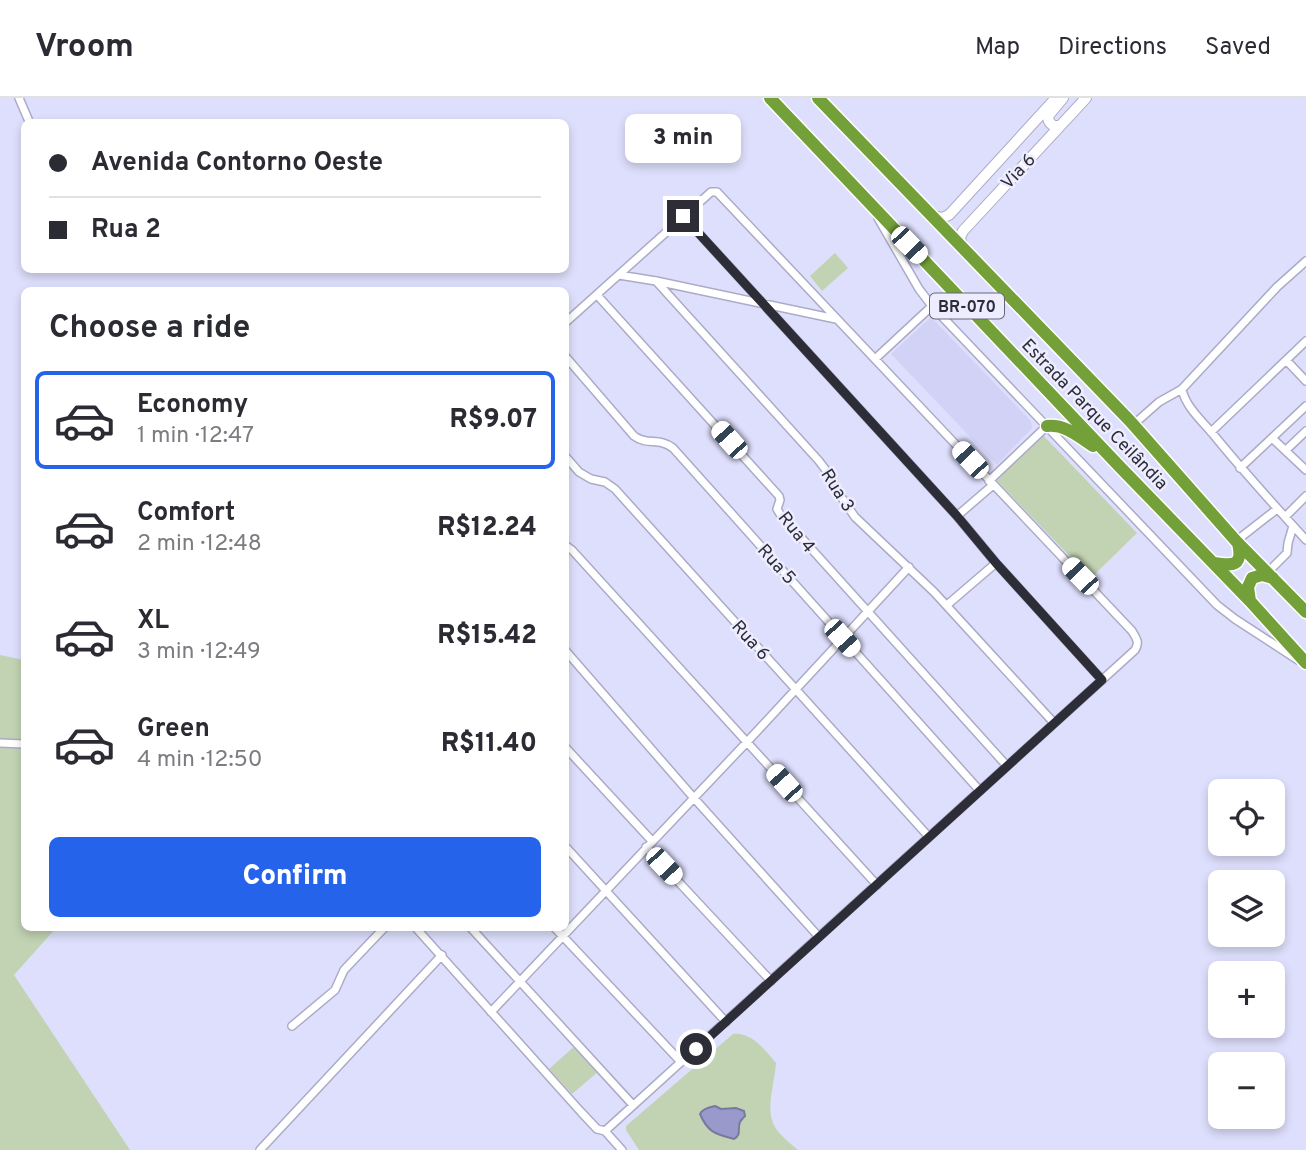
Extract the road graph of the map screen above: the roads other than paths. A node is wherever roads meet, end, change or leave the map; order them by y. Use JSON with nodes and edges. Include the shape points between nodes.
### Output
{"nodes":[{"id":1,"x":19,"y":98,"type":"edge"},
{"id":2,"x":770,"y":98,"type":"edge"},
{"id":3,"x":818,"y":98,"type":"edge"},
{"id":4,"x":1056,"y":98,"type":"edge"},
{"id":5,"x":1063,"y":98,"type":"edge"},
{"id":6,"x":1086,"y":98,"type":"edge"},
{"id":7,"x":28,"y":119,"type":"dead end"},
{"id":8,"x":1061,"y":125,"type":"junction"},
{"id":9,"x":871,"y":205,"type":"junction"},
{"id":10,"x":930,"y":215,"type":"junction"},
{"id":11,"x":683,"y":216,"type":"junction"},
{"id":12,"x":962,"y":249,"type":"junction"},
{"id":13,"x":1306,"y":261,"type":"edge"},
{"id":14,"x":618,"y":275,"type":"junction"},
{"id":15,"x":656,"y":281,"type":"junction"},
{"id":16,"x":597,"y":295,"type":"junction"},
{"id":17,"x":763,"y":304,"type":"junction"},
{"id":18,"x":932,"y":306,"type":"junction"},
{"id":19,"x":569,"y":320,"type":"edge"},
{"id":20,"x":836,"y":320,"type":"junction"},
{"id":21,"x":1306,"y":341,"type":"edge"},
{"id":22,"x":875,"y":359,"type":"junction"},
{"id":23,"x":569,"y":361,"type":"edge"},
{"id":24,"x":1287,"y":361,"type":"junction"},
{"id":25,"x":1306,"y":381,"type":"edge"},
{"id":26,"x":1182,"y":389,"type":"junction"},
{"id":27,"x":1306,"y":406,"type":"edge"},
{"id":28,"x":1133,"y":425,"type":"junction"},
{"id":29,"x":1047,"y":426,"type":"junction"},
{"id":30,"x":1306,"y":431,"type":"edge"},
{"id":31,"x":1211,"y":432,"type":"junction"},
{"id":32,"x":1272,"y":438,"type":"junction"},
{"id":33,"x":1286,"y":450,"type":"junction"},
{"id":34,"x":569,"y":461,"type":"edge"},
{"id":35,"x":1120,"y":467,"type":"junction"},
{"id":36,"x":1240,"y":468,"type":"junction"},
{"id":37,"x":1306,"y":470,"type":"edge"},
{"id":38,"x":991,"y":483,"type":"junction"},
{"id":39,"x":1306,"y":496,"type":"edge"},
{"id":40,"x":1277,"y":509,"type":"junction"},
{"id":41,"x":957,"y":516,"type":"junction"},
{"id":42,"x":1285,"y":517,"type":"junction"},
{"id":43,"x":1293,"y":526,"type":"junction"},
{"id":44,"x":1306,"y":540,"type":"edge"},
{"id":45,"x":1237,"y":542,"type":"junction"},
{"id":46,"x":569,"y":549,"type":"edge"},
{"id":47,"x":996,"y":563,"type":"junction"},
{"id":48,"x":1214,"y":563,"type":"junction"},
{"id":49,"x":909,"y":567,"type":"junction"},
{"id":50,"x":1271,"y":575,"type":"junction"},
{"id":51,"x":1250,"y":601,"type":"junction"},
{"id":52,"x":947,"y":605,"type":"junction"},
{"id":53,"x":867,"y":611,"type":"junction"},
{"id":54,"x":1306,"y":612,"type":"edge"},
{"id":55,"x":842,"y":638,"type":"junction"},
{"id":56,"x":569,"y":655,"type":"edge"},
{"id":57,"x":1306,"y":664,"type":"edge"},
{"id":58,"x":1102,"y":680,"type":"junction"},
{"id":59,"x":795,"y":689,"type":"junction"},
{"id":60,"x":1054,"y":723,"type":"junction"},
{"id":61,"x":747,"y":742,"type":"junction"},
{"id":62,"x":0,"y":743,"type":"edge"},
{"id":63,"x":21,"y":744,"type":"edge"},
{"id":64,"x":569,"y":752,"type":"edge"},
{"id":65,"x":1007,"y":766,"type":"junction"},
{"id":66,"x":980,"y":791,"type":"junction"},
{"id":67,"x":693,"y":797,"type":"junction"},
{"id":68,"x":929,"y":837,"type":"junction"},
{"id":69,"x":649,"y":844,"type":"junction"},
{"id":70,"x":569,"y":849,"type":"edge"},
{"id":71,"x":877,"y":885,"type":"junction"},
{"id":72,"x":606,"y":890,"type":"junction"},
{"id":73,"x":569,"y":930,"type":"edge"},
{"id":74,"x":380,"y":931,"type":"edge"},
{"id":75,"x":419,"y":931,"type":"edge"},
{"id":76,"x":474,"y":931,"type":"edge"},
{"id":77,"x":558,"y":931,"type":"edge"},
{"id":78,"x":568,"y":931,"type":"edge"},
{"id":79,"x":563,"y":936,"type":"junction"},
{"id":80,"x":819,"y":937,"type":"junction"},
{"id":81,"x":442,"y":955,"type":"junction"},
{"id":82,"x":520,"y":981,"type":"junction"},
{"id":83,"x":771,"y":981,"type":"junction"},
{"id":84,"x":491,"y":1012,"type":"junction"},
{"id":85,"x":726,"y":1022,"type":"junction"},
{"id":86,"x":292,"y":1026,"type":"dead end"},
{"id":87,"x":681,"y":1062,"type":"junction"},
{"id":88,"x":634,"y":1105,"type":"junction"},
{"id":89,"x":605,"y":1130,"type":"junction"},
{"id":90,"x":260,"y":1150,"type":"edge"},
{"id":91,"x":622,"y":1150,"type":"edge"}],
"edges":[{"from":1,"to":7,"type":"street"},
{"from":2,"to":9,"type":"highway","name":"Estrada Parque Ceilândia","number":"BR-070"},
{"from":3,"to":10,"type":"highway","name":"Estrada Parque Ceilândia","number":"BR-070"},
{"from":4,"to":10,"type":"main road","name":"Via 6","via":[[949,215]]},
{"from":5,"to":8,"type":"main road","via":[[1048,116],[1051,125]]},
{"from":6,"to":8,"type":"main road","name":"Via 6"},
{"from":8,"to":12,"type":"main road","name":"Via 6","via":[[963,231]]},
{"from":9,"to":18,"type":"street"},
{"from":9,"to":35,"type":"highway","name":"Estrada Parque Ceilândia","number":"BR-070"},
{"from":10,"to":12,"type":"highway","name":"Estrada Parque Ceilândia","number":"BR-070"},
{"from":11,"to":14,"type":"street"},
{"from":11,"to":17,"type":"street"},
{"from":11,"to":20,"type":"street","via":[[717,192]]},
{"from":12,"to":28,"type":"highway","name":"Estrada Parque Ceilândia","number":"BR-070"},
{"from":13,"to":26,"type":"street"},
{"from":14,"to":15,"type":"street"},
{"from":14,"to":16,"type":"street"},
{"from":15,"to":17,"type":"street"},
{"from":15,"to":49,"type":"street","name":"Rua 3","via":[[819,461],[855,517]]},
{"from":16,"to":19,"type":"street"},
{"from":16,"to":53,"type":"street","name":"Rua 4","via":[[779,496],[779,514]]},
{"from":17,"to":20,"type":"street"},
{"from":17,"to":41,"type":"street"},
{"from":18,"to":22,"type":"street"},
{"from":18,"to":29,"type":"street"},
{"from":20,"to":22,"type":"street"},
{"from":21,"to":24,"type":"street"},
{"from":22,"to":38,"type":"street"},
{"from":23,"to":55,"type":"street","name":"Rua 5","via":[[641,442],[665,442],[673,448]]},
{"from":24,"to":25,"type":"street"},
{"from":24,"to":31,"type":"street"},
{"from":26,"to":28,"type":"street"},
{"from":26,"to":31,"type":"street","via":[[1191,409]]},
{"from":27,"to":32,"type":"street"},
{"from":28,"to":45,"type":"highway","name":"Estrada Parque Ceilândia","number":"BR-070"},
{"from":29,"to":35,"type":"highway","via":[[1065,427]]},
{"from":29,"to":38,"type":"street"},
{"from":29,"to":57,"type":"street","via":[[1217,605]]},
{"from":30,"to":33,"type":"street"},
{"from":31,"to":36,"type":"street"},
{"from":32,"to":33,"type":"street"},
{"from":32,"to":36,"type":"street"},
{"from":33,"to":37,"type":"street"},
{"from":34,"to":59,"type":"street","name":"Rua 6","via":[[579,472],[615,489]]},
{"from":35,"to":48,"type":"highway","name":"Estrada Parque Ceilândia","number":"BR-070"},
{"from":36,"to":40,"type":"street"},
{"from":38,"to":41,"type":"street"},
{"from":38,"to":58,"type":"street","via":[[1132,631],[1138,645],[1135,650]]},
{"from":39,"to":42,"type":"street"},
{"from":40,"to":42,"type":"street"},
{"from":40,"to":45,"type":"street"},
{"from":41,"to":47,"type":"street"},
{"from":42,"to":43,"type":"street"},
{"from":43,"to":44,"type":"street"},
{"from":43,"to":50,"type":"street","via":[[1287,553]]},
{"from":45,"to":48,"type":"highway","via":[[1241,554],[1236,563]]},
{"from":45,"to":50,"type":"highway","name":"Estrada Parque Ceilândia","number":"BR-070"},
{"from":46,"to":61,"type":"street"},
{"from":47,"to":52,"type":"street"},
{"from":47,"to":58,"type":"street"},
{"from":48,"to":51,"type":"highway","name":"Estrada Parque Ceilândia","number":"BR-070"},
{"from":49,"to":52,"type":"street","name":"Rua 3"},
{"from":49,"to":53,"type":"street"},
{"from":50,"to":51,"type":"highway","via":[[1252,578]]},
{"from":50,"to":54,"type":"highway","name":"Estrada Parque Ceilândia","number":"BR-070"},
{"from":51,"to":57,"type":"highway","name":"Estrada Parque Ceilândia","number":"BR-070"},
{"from":52,"to":60,"type":"street","name":"Rua 3"},
{"from":53,"to":55,"type":"street"},
{"from":53,"to":65,"type":"street","name":"Rua 4"},
{"from":55,"to":59,"type":"street"},
{"from":55,"to":66,"type":"street","name":"Rua 5"},
{"from":56,"to":67,"type":"street"},
{"from":58,"to":60,"type":"street"},
{"from":59,"to":61,"type":"street"},
{"from":59,"to":68,"type":"street","name":"Rua 6"},
{"from":60,"to":65,"type":"street"},
{"from":61,"to":67,"type":"street"},
{"from":61,"to":71,"type":"street"},
{"from":62,"to":63,"type":"street"},
{"from":64,"to":69,"type":"street"},
{"from":65,"to":66,"type":"street"},
{"from":66,"to":68,"type":"street"},
{"from":67,"to":69,"type":"street"},
{"from":67,"to":80,"type":"street"},
{"from":68,"to":71,"type":"street"},
{"from":69,"to":72,"type":"street"},
{"from":69,"to":83,"type":"street"},
{"from":70,"to":72,"type":"street"},
{"from":71,"to":80,"type":"street"},
{"from":72,"to":73,"type":"street"},
{"from":72,"to":85,"type":"street"},
{"from":74,"to":86,"type":"street","via":[[344,970],[335,990]]},
{"from":75,"to":81,"type":"street"},
{"from":76,"to":82,"type":"street"},
{"from":77,"to":79,"type":"street"},
{"from":78,"to":79,"type":"street"},
{"from":79,"to":82,"type":"street"},
{"from":79,"to":87,"type":"street"},
{"from":80,"to":83,"type":"street"},
{"from":81,"to":84,"type":"street"},
{"from":81,"to":90,"type":"street"},
{"from":82,"to":84,"type":"street"},
{"from":82,"to":88,"type":"street"},
{"from":83,"to":85,"type":"street"},
{"from":84,"to":89,"type":"street","via":[[597,1129]]},
{"from":85,"to":87,"type":"street"},
{"from":87,"to":88,"type":"street"},
{"from":88,"to":89,"type":"street"},
{"from":89,"to":91,"type":"street"}]}
